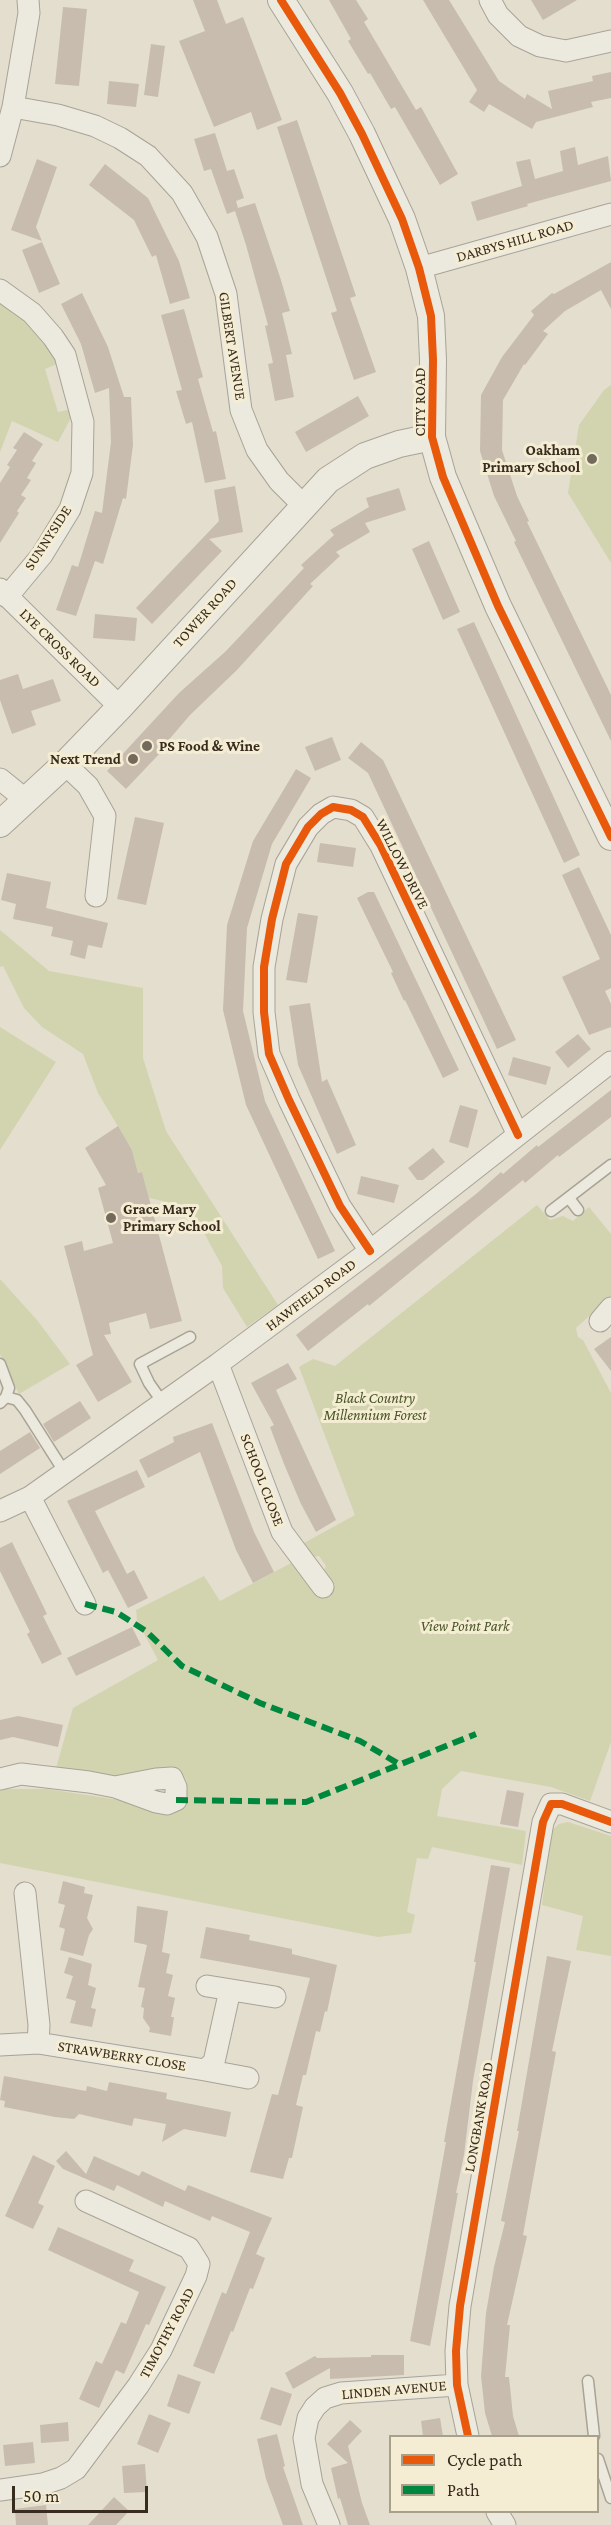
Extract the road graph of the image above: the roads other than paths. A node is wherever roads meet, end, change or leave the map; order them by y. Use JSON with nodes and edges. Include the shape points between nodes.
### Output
{"nodes":[{"id":1,"x":28,"y":0,"type":"edge"},
{"id":2,"x":281,"y":0,"type":"edge"},
{"id":3,"x":490,"y":0,"type":"edge"},
{"id":4,"x":611,"y":40,"type":"edge"},
{"id":5,"x":13,"y":107,"type":"junction"},
{"id":6,"x":0,"y":156,"type":"edge"},
{"id":7,"x":611,"y":214,"type":"edge"},
{"id":8,"x":419,"y":268,"type":"junction"},
{"id":9,"x":0,"y":290,"type":"edge"},
{"id":10,"x":432,"y":437,"type":"junction"},
{"id":11,"x":303,"y":505,"type":"junction"},
{"id":12,"x":3,"y":593,"type":"edge"},
{"id":13,"x":120,"y":707,"type":"junction"},
{"id":14,"x":65,"y":764,"type":"junction"},
{"id":15,"x":0,"y":779,"type":"edge"},
{"id":16,"x":26,"y":800,"type":"junction"},
{"id":17,"x":0,"y":824,"type":"edge"},
{"id":18,"x":611,"y":837,"type":"edge"},
{"id":19,"x":96,"y":896,"type":"dead end"},
{"id":20,"x":611,"y":1062,"type":"edge"},
{"id":21,"x":518,"y":1135,"type":"junction"},
{"id":22,"x":611,"y":1165,"type":"edge"},
{"id":23,"x":569,"y":1198,"type":"junction"},
{"id":24,"x":578,"y":1210,"type":"dead end"},
{"id":25,"x":551,"y":1211,"type":"dead end"},
{"id":26,"x":370,"y":1251,"type":"junction"},
{"id":27,"x":190,"y":1337,"type":"dead end"},
{"id":28,"x":0,"y":1364,"type":"edge"},
{"id":29,"x":218,"y":1364,"type":"junction"},
{"id":30,"x":3,"y":1400,"type":"edge"},
{"id":31,"x":163,"y":1402,"type":"junction"},
{"id":32,"x":65,"y":1473,"type":"junction"},
{"id":33,"x":30,"y":1497,"type":"junction"},
{"id":34,"x":0,"y":1511,"type":"edge"},
{"id":35,"x":323,"y":1587,"type":"dead end"},
{"id":36,"x":85,"y":1605,"type":"dead end"},
{"id":37,"x":0,"y":1779,"type":"edge"},
{"id":38,"x":115,"y":1787,"type":"dead end"},
{"id":39,"x":611,"y":1822,"type":"edge"},
{"id":40,"x":25,"y":1893,"type":"dead end"},
{"id":41,"x":207,"y":1986,"type":"dead end"},
{"id":42,"x":230,"y":1990,"type":"junction"},
{"id":43,"x":275,"y":1997,"type":"dead end"},
{"id":44,"x":38,"y":2043,"type":"junction"},
{"id":45,"x":0,"y":2045,"type":"edge"},
{"id":46,"x":206,"y":2070,"type":"junction"},
{"id":47,"x":248,"y":2078,"type":"dead end"},
{"id":48,"x":86,"y":2201,"type":"dead end"},
{"id":49,"x":588,"y":2381,"type":"dead end"},
{"id":50,"x":457,"y":2385,"type":"junction"},
{"id":51,"x":468,"y":2435,"type":"edge"},
{"id":52,"x":594,"y":2435,"type":"edge"},
{"id":53,"x":599,"y":2465,"type":"edge"},
{"id":54,"x":0,"y":2490,"type":"edge"},
{"id":55,"x":611,"y":2498,"type":"edge"},
{"id":56,"x":329,"y":2525,"type":"edge"}],
"edges":[{"from":1,"to":5,"type":"street"},
{"from":2,"to":8,"type":"street","name":"CITY ROAD","via":[[362,134],[402,219]]},
{"from":3,"to":4,"type":"street","via":[[498,15],[519,36],[540,46],[566,51]]},
{"from":5,"to":6,"type":"street"},
{"from":5,"to":11,"type":"street","name":"GILBERT AVENUE","via":[[58,115],[120,138],[148,156],[182,193],[207,237],[226,294],[242,410],[249,430],[257,450],[279,481]]},
{"from":7,"to":8,"type":"street","name":"DARBYS HILL ROAD"},
{"from":8,"to":10,"type":"street","name":"CITY ROAD","via":[[431,316]]},
{"from":9,"to":12,"type":"street","name":"SUNNYSIDE","via":[[32,313],[65,355],[83,422],[82,473],[70,509],[42,555]]},
{"from":10,"to":11,"type":"street","name":"TOWER ROAD","via":[[365,456],[328,480]]},
{"from":10,"to":18,"type":"street","name":"CITY ROAD","via":[[443,477],[498,606]]},
{"from":11,"to":13,"type":"street","name":"TOWER ROAD"},
{"from":12,"to":13,"type":"street","name":"LYE CROSS ROAD"},
{"from":13,"to":14,"type":"street","name":"TOWER ROAD"},
{"from":14,"to":16,"type":"street","name":"TOWER ROAD"},
{"from":14,"to":19,"type":"street","via":[[88,786],[105,816]]},
{"from":15,"to":16,"type":"street"},
{"from":16,"to":17,"type":"street","name":"TOWER ROAD"},
{"from":20,"to":21,"type":"street","name":"HAWFIELD ROAD"},
{"from":21,"to":26,"type":"street","name":"HAWFIELD ROAD"},
{"from":21,"to":26,"type":"street","name":"WILLOW DRIVE","via":[[381,846],[363,817],[351,810],[333,807],[321,814],[308,827],[286,864],[264,967],[264,1012],[269,1054],[285,1091],[340,1206]]},
{"from":22,"to":23,"type":"lane"},
{"from":23,"to":24,"type":"lane"},
{"from":23,"to":25,"type":"lane"},
{"from":26,"to":29,"type":"street","name":"HAWFIELD ROAD"},
{"from":27,"to":31,"type":"lane","via":[[140,1364]]},
{"from":28,"to":30,"type":"lane","via":[[9,1388]]},
{"from":29,"to":31,"type":"street","name":"HAWFIELD ROAD"},
{"from":29,"to":35,"type":"street","name":"SCHOOL CLOSE","via":[[282,1532]]},
{"from":30,"to":32,"type":"lane","via":[[17,1400]]},
{"from":31,"to":32,"type":"street","name":"HAWFIELD ROAD"},
{"from":32,"to":33,"type":"street","name":"HAWFIELD ROAD"},
{"from":33,"to":34,"type":"street","name":"HAWFIELD ROAD"},
{"from":33,"to":36,"type":"street"},
{"from":37,"to":38,"type":"street","via":[[21,1774]]},
{"from":39,"to":50,"type":"street","name":"LONGBANK ROAD","via":[[562,1804],[551,1804],[543,1822],[460,2306]]},
{"from":40,"to":44,"type":"street","name":"STRAWBERRY CLOSE"},
{"from":41,"to":42,"type":"street"},
{"from":42,"to":43,"type":"street"},
{"from":42,"to":46,"type":"street","name":"STRAWBERRY CLOSE","via":[[214,2062]]},
{"from":44,"to":45,"type":"street","name":"STRAWBERRY CLOSE"},
{"from":44,"to":46,"type":"street","name":"STRAWBERRY CLOSE"},
{"from":46,"to":47,"type":"street","name":"STRAWBERRY CLOSE"},
{"from":48,"to":54,"type":"street","name":"TIMOTHY ROAD","via":[[189,2248],[198,2264],[196,2276],[161,2350],[76,2469],[43,2484]]},
{"from":49,"to":52,"type":"lane"},
{"from":50,"to":51,"type":"street","name":"LONGBANK ROAD"},
{"from":50,"to":56,"type":"street","name":"LINDEN AVENUE","via":[[340,2393],[315,2407],[304,2438],[312,2484]]},
{"from":53,"to":55,"type":"lane"}]}
